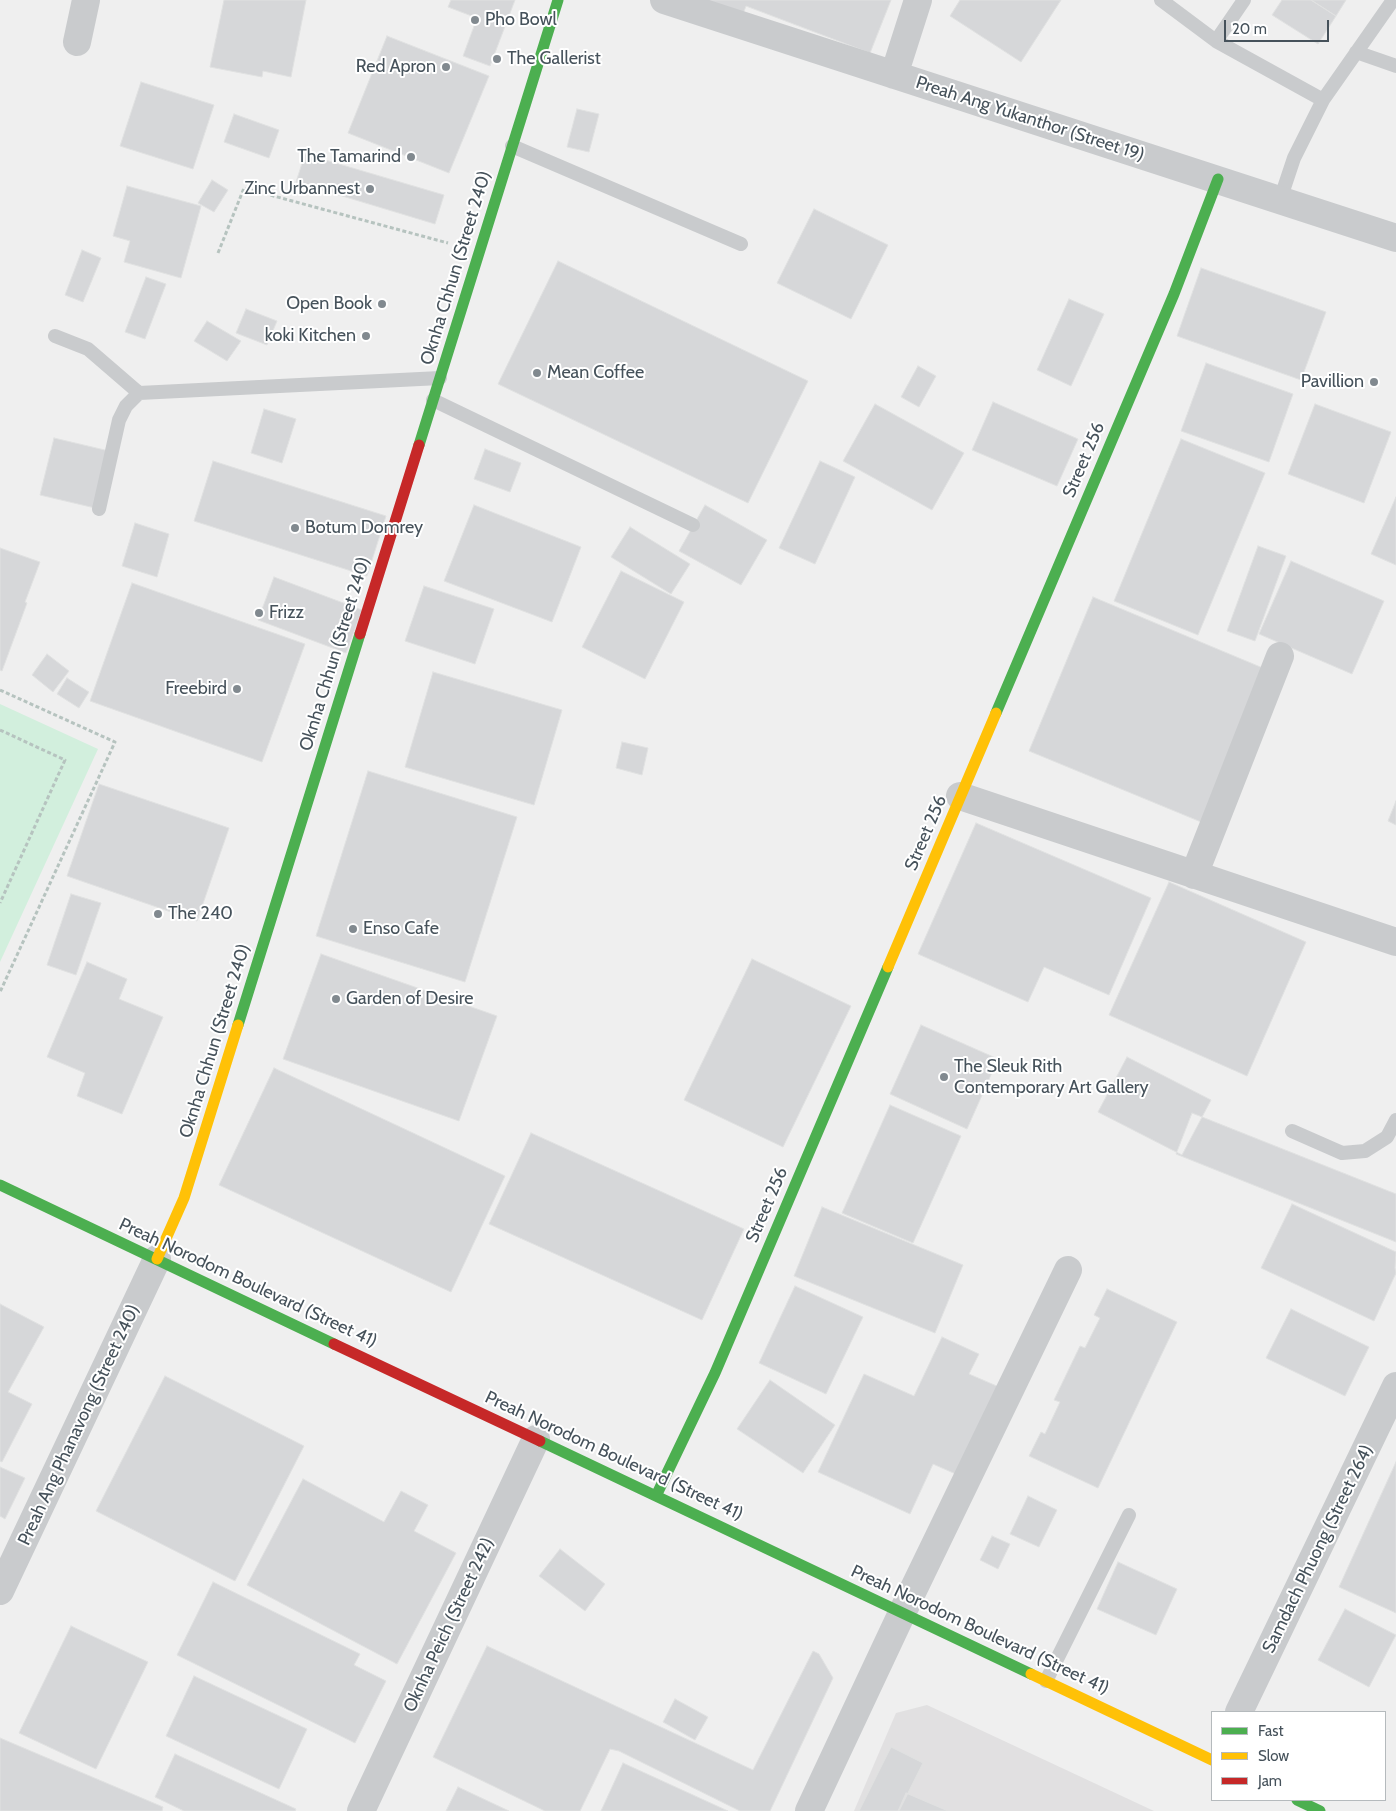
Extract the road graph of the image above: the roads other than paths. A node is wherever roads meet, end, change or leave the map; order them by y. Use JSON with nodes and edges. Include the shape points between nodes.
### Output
{"nodes":[{"id":1,"x":86,"y":0,"type":"edge"},
{"id":2,"x":558,"y":0,"type":"edge"},
{"id":3,"x":664,"y":0,"type":"edge"},
{"id":4,"x":918,"y":0,"type":"edge"},
{"id":5,"x":1161,"y":0,"type":"edge"},
{"id":6,"x":1244,"y":0,"type":"edge"},
{"id":7,"x":1393,"y":0,"type":"edge"},
{"id":8,"x":1216,"y":41,"type":"junction"},
{"id":9,"x":77,"y":42,"type":"dead end"},
{"id":10,"x":1356,"y":52,"type":"junction"},
{"id":11,"x":1396,"y":66,"type":"edge"},
{"id":12,"x":894,"y":75,"type":"junction"},
{"id":13,"x":1323,"y":100,"type":"junction"},
{"id":14,"x":512,"y":146,"type":"junction"},
{"id":15,"x":1218,"y":180,"type":"junction"},
{"id":16,"x":1280,"y":200,"type":"junction"},
{"id":17,"x":1396,"y":238,"type":"edge"},
{"id":18,"x":741,"y":244,"type":"dead end"},
{"id":19,"x":55,"y":336,"type":"dead end"},
{"id":20,"x":440,"y":378,"type":"junction"},
{"id":21,"x":139,"y":392,"type":"junction"},
{"id":22,"x":433,"y":400,"type":"junction"},
{"id":23,"x":99,"y":509,"type":"dead end"},
{"id":24,"x":693,"y":525,"type":"dead end"},
{"id":25,"x":1280,"y":656,"type":"dead end"},
{"id":26,"x":960,"y":796,"type":"junction"},
{"id":27,"x":1194,"y":875,"type":"junction"},
{"id":28,"x":1396,"y":942,"type":"edge"},
{"id":29,"x":1396,"y":1120,"type":"edge"},
{"id":30,"x":1292,"y":1132,"type":"dead end"},
{"id":31,"x":0,"y":1185,"type":"edge"},
{"id":32,"x":157,"y":1259,"type":"junction"},
{"id":33,"x":1068,"y":1270,"type":"dead end"},
{"id":34,"x":1396,"y":1386,"type":"edge"},
{"id":35,"x":536,"y":1439,"type":"junction"},
{"id":36,"x":656,"y":1496,"type":"junction"},
{"id":37,"x":1129,"y":1515,"type":"dead end"},
{"id":38,"x":0,"y":1590,"type":"edge"},
{"id":39,"x":902,"y":1613,"type":"junction"},
{"id":40,"x":1046,"y":1681,"type":"junction"},
{"id":41,"x":1239,"y":1711,"type":"edge"},
{"id":42,"x":1211,"y":1760,"type":"edge"},
{"id":43,"x":1298,"y":1801,"type":"edge"},
{"id":44,"x":362,"y":1811,"type":"edge"},
{"id":45,"x":809,"y":1811,"type":"edge"},
{"id":46,"x":1320,"y":1811,"type":"edge"}],
"edges":[{"from":1,"to":9,"type":"street"},
{"from":2,"to":14,"type":"street","name":"Oknha Chhun (Street 240)"},
{"from":3,"to":12,"type":"street","name":"Preah Ang Yukanthor (Street 19)"},
{"from":4,"to":12,"type":"street"},
{"from":5,"to":8,"type":"lane"},
{"from":6,"to":8,"type":"lane"},
{"from":7,"to":10,"type":"lane"},
{"from":8,"to":13,"type":"lane"},
{"from":10,"to":11,"type":"lane"},
{"from":10,"to":13,"type":"lane"},
{"from":12,"to":15,"type":"street","name":"Preah Ang Yukanthor (Street 19)"},
{"from":13,"to":16,"type":"lane","via":[[1294,158]]},
{"from":14,"to":18,"type":"lane"},
{"from":14,"to":20,"type":"street","name":"Oknha Chhun (Street 240)"},
{"from":15,"to":16,"type":"street","name":"Preah Ang Yukanthor (Street 19)"},
{"from":15,"to":26,"type":"street","name":"Street 256","via":[[1174,294]]},
{"from":16,"to":17,"type":"street","name":"Preah Ang Yukanthor (Street 19)"},
{"from":19,"to":21,"type":"lane","via":[[88,349]]},
{"from":20,"to":21,"type":"lane"},
{"from":20,"to":22,"type":"street","name":"Oknha Chhun (Street 240)"},
{"from":21,"to":23,"type":"lane","via":[[119,420]]},
{"from":22,"to":24,"type":"lane"},
{"from":22,"to":32,"type":"street","name":"Oknha Chhun (Street 240)","via":[[184,1198]]},
{"from":25,"to":27,"type":"street"},
{"from":26,"to":27,"type":"street"},
{"from":26,"to":36,"type":"street","name":"Street 256","via":[[715,1373]]},
{"from":27,"to":28,"type":"street"},
{"from":29,"to":30,"type":"lane","via":[[1387,1137],[1365,1151],[1342,1153]]},
{"from":31,"to":32,"type":"street","name":"Preah Norodom Boulevard (Street 41)"},
{"from":32,"to":35,"type":"street","name":"Preah Norodom Boulevard (Street 41)"},
{"from":32,"to":38,"type":"street","name":"Preah Ang Phanavong (Street 240)"},
{"from":33,"to":39,"type":"street"},
{"from":34,"to":41,"type":"street","name":"Samdach Phuong (Street 264)"},
{"from":35,"to":36,"type":"street","name":"Preah Norodom Boulevard (Street 41)"},
{"from":35,"to":44,"type":"street","name":"Oknha Peich (Street 242)"},
{"from":36,"to":39,"type":"street","name":"Preah Norodom Boulevard (Street 41)"},
{"from":37,"to":40,"type":"lane"},
{"from":39,"to":40,"type":"street","name":"Preah Norodom Boulevard (Street 41)"},
{"from":39,"to":45,"type":"street"},
{"from":40,"to":42,"type":"street","name":"Preah Norodom Boulevard (Street 41)"},
{"from":43,"to":46,"type":"street"}]}
